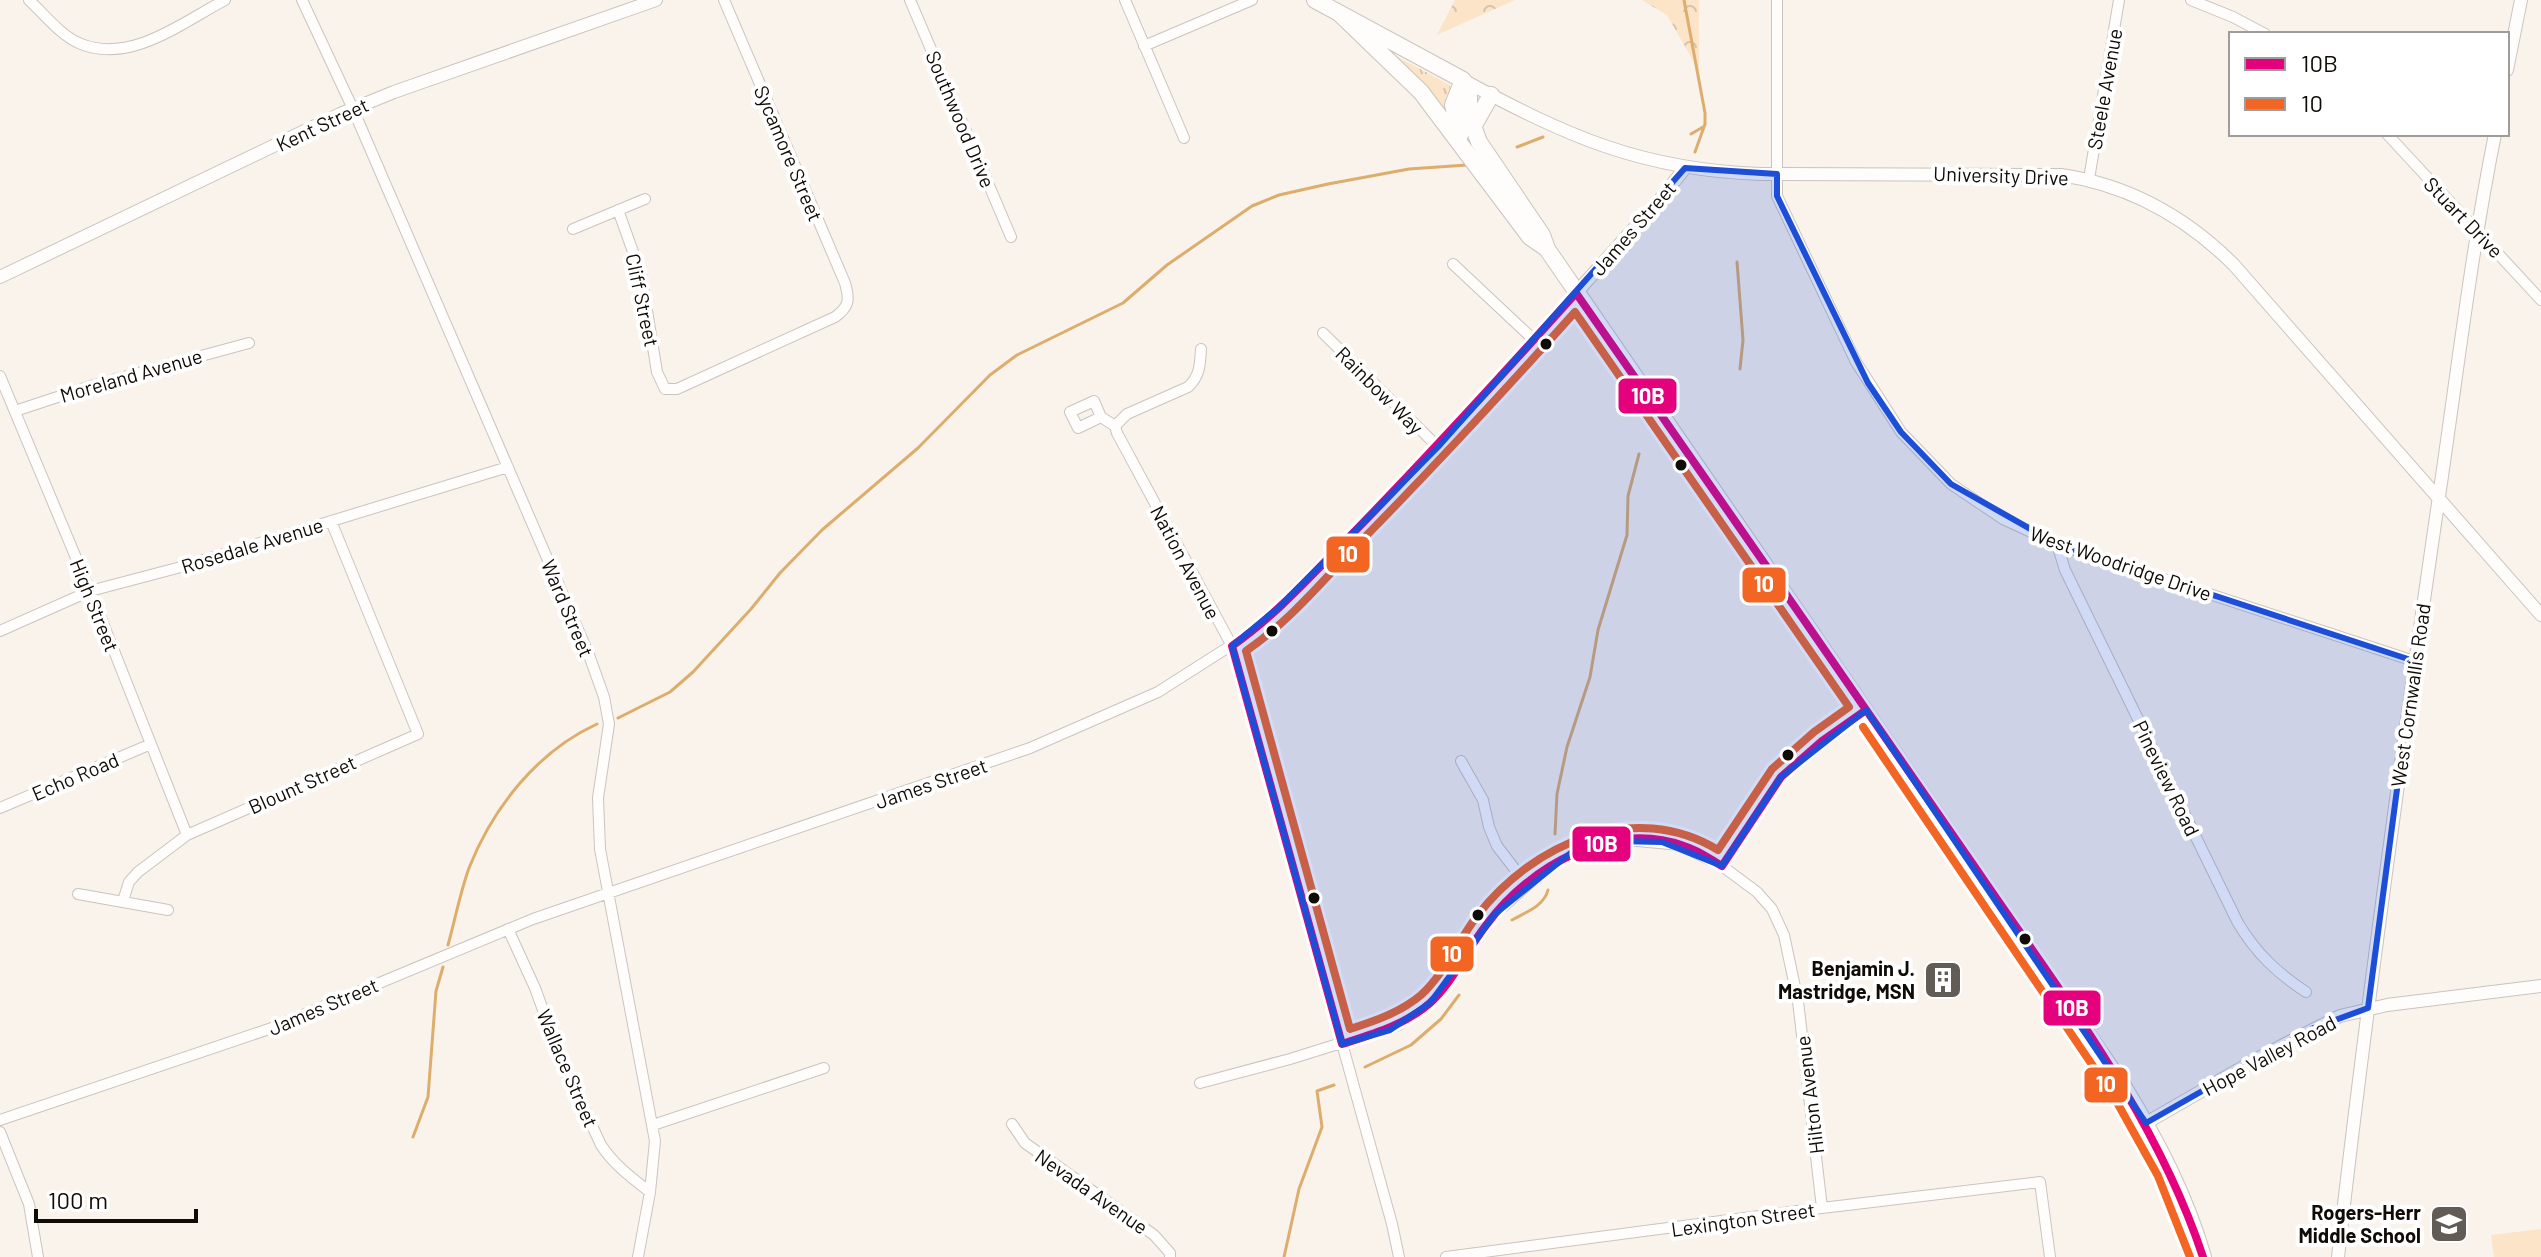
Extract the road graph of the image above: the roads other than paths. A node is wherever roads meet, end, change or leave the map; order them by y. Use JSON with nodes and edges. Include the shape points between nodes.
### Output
{"nodes":[{"id":1,"x":29,"y":0,"type":"edge"},
{"id":2,"x":225,"y":0,"type":"edge"},
{"id":3,"x":302,"y":0,"type":"edge"},
{"id":4,"x":656,"y":0,"type":"edge"},
{"id":5,"x":724,"y":0,"type":"edge"},
{"id":6,"x":910,"y":0,"type":"edge"},
{"id":7,"x":1125,"y":0,"type":"edge"},
{"id":8,"x":1252,"y":0,"type":"edge"},
{"id":9,"x":1315,"y":0,"type":"edge"},
{"id":10,"x":1777,"y":0,"type":"edge"},
{"id":11,"x":2119,"y":0,"type":"edge"},
{"id":12,"x":2191,"y":0,"type":"edge"},
{"id":13,"x":2521,"y":0,"type":"edge"},
{"id":14,"x":1339,"y":13,"type":"junction"},
{"id":15,"x":2261,"y":32,"type":"edge"},
{"id":16,"x":1144,"y":46,"type":"junction"},
{"id":17,"x":2509,"y":60,"type":"edge"},
{"id":18,"x":1463,"y":80,"type":"junction"},
{"id":19,"x":1491,"y":95,"type":"junction"},
{"id":20,"x":353,"y":109,"type":"junction"},
{"id":21,"x":1474,"y":125,"type":"junction"},
{"id":22,"x":2389,"y":136,"type":"edge"},
{"id":23,"x":2495,"y":136,"type":"edge"},
{"id":24,"x":1184,"y":138,"type":"dead end"},
{"id":25,"x":1462,"y":145,"type":"junction"},
{"id":26,"x":1685,"y":168,"type":"junction"},
{"id":27,"x":1777,"y":174,"type":"junction"},
{"id":28,"x":2089,"y":179,"type":"junction"},
{"id":29,"x":645,"y":199,"type":"dead end"},
{"id":30,"x":618,"y":210,"type":"junction"},
{"id":31,"x":573,"y":229,"type":"dead end"},
{"id":32,"x":2477,"y":231,"type":"junction"},
{"id":33,"x":1011,"y":237,"type":"dead end"},
{"id":34,"x":1547,"y":249,"type":"junction"},
{"id":35,"x":1453,"y":264,"type":"dead end"},
{"id":36,"x":0,"y":277,"type":"edge"},
{"id":37,"x":1576,"y":293,"type":"junction"},
{"id":38,"x":2541,"y":300,"type":"edge"},
{"id":39,"x":1323,"y":333,"type":"dead end"},
{"id":40,"x":1534,"y":340,"type":"junction"},
{"id":41,"x":249,"y":343,"type":"dead end"},
{"id":42,"x":1201,"y":349,"type":"dead end"},
{"id":43,"x":0,"y":376,"type":"edge"},
{"id":44,"x":665,"y":389,"type":"joint"},
{"id":45,"x":15,"y":411,"type":"junction"},
{"id":46,"x":1101,"y":417,"type":"dead end"},
{"id":47,"x":1115,"y":426,"type":"junction"},
{"id":48,"x":1438,"y":447,"type":"junction"},
{"id":49,"x":508,"y":467,"type":"junction"},
{"id":50,"x":2439,"y":498,"type":"junction"},
{"id":51,"x":331,"y":521,"type":"junction"},
{"id":52,"x":2057,"y":544,"type":"junction"},
{"id":53,"x":90,"y":591,"type":"junction"},
{"id":54,"x":2541,"y":615,"type":"edge"},
{"id":55,"x":0,"y":631,"type":"edge"},
{"id":56,"x":1232,"y":646,"type":"junction"},
{"id":57,"x":2414,"y":661,"type":"junction"},
{"id":58,"x":1866,"y":710,"type":"junction"},
{"id":59,"x":151,"y":744,"type":"junction"},
{"id":60,"x":1461,"y":761,"type":"dead end"},
{"id":61,"x":0,"y":808,"type":"edge"},
{"id":62,"x":187,"y":835,"type":"junction"},
{"id":63,"x":1722,"y":866,"type":"junction"},
{"id":64,"x":1527,"y":885,"type":"junction"},
{"id":65,"x":608,"y":893,"type":"junction"},
{"id":66,"x":78,"y":894,"type":"dead end"},
{"id":67,"x":123,"y":901,"type":"junction"},
{"id":68,"x":168,"y":910,"type":"dead end"},
{"id":69,"x":508,"y":929,"type":"junction"},
{"id":70,"x":2541,"y":986,"type":"edge"},
{"id":71,"x":2306,"y":992,"type":"dead end"},
{"id":72,"x":2368,"y":1008,"type":"junction"},
{"id":73,"x":1342,"y":1044,"type":"junction"},
{"id":74,"x":824,"y":1068,"type":"dead end"},
{"id":75,"x":1200,"y":1083,"type":"dead end"},
{"id":76,"x":0,"y":1120,"type":"edge"},
{"id":77,"x":2146,"y":1123,"type":"junction"},
{"id":78,"x":1012,"y":1124,"type":"dead end"},
{"id":79,"x":653,"y":1125,"type":"junction"},
{"id":80,"x":0,"y":1132,"type":"edge"},
{"id":81,"x":650,"y":1192,"type":"junction"},
{"id":82,"x":1822,"y":1208,"type":"junction"},
{"id":83,"x":38,"y":1257,"type":"edge"},
{"id":84,"x":638,"y":1257,"type":"edge"},
{"id":85,"x":1170,"y":1257,"type":"edge"},
{"id":86,"x":1399,"y":1257,"type":"edge"},
{"id":87,"x":1446,"y":1257,"type":"edge"},
{"id":88,"x":2050,"y":1257,"type":"edge"},
{"id":89,"x":2203,"y":1257,"type":"edge"},
{"id":90,"x":2338,"y":1257,"type":"edge"}],
"edges":[{"from":1,"to":2,"type":"street","via":[[70,38],[108,49],[144,43]]},
{"from":3,"to":20,"type":"street","name":"Ward Street"},
{"from":4,"to":20,"type":"street","name":"Kent Street"},
{"from":5,"to":44,"type":"street","name":"Sycamore Street","via":[[849,299],[835,317],[677,389]]},
{"from":6,"to":33,"type":"street","name":"Southwood Drive"},
{"from":7,"to":16,"type":"street"},
{"from":8,"to":16,"type":"street"},
{"from":9,"to":14,"type":"main road","name":"University Drive"},
{"from":10,"to":27,"type":"street","name":"West Woodridge Drive"},
{"from":11,"to":28,"type":"street","name":"Steele Avenue"},
{"from":12,"to":15,"type":"street"},
{"from":13,"to":17,"type":"street"},
{"from":14,"to":18,"type":"main road","name":"University Drive"},
{"from":14,"to":25,"type":"main road","via":[[1405,75]]},
{"from":16,"to":24,"type":"street"},
{"from":18,"to":19,"type":"street","name":"University Drive"},
{"from":18,"to":21,"type":"main road"},
{"from":18,"to":25,"type":"main road","via":[[1453,105]]},
{"from":19,"to":21,"type":"main road"},
{"from":19,"to":26,"type":"street","name":"University Drive","via":[[1592,143]]},
{"from":20,"to":36,"type":"street","name":"Kent Street"},
{"from":20,"to":49,"type":"street","name":"Ward Street"},
{"from":21,"to":34,"type":"main road","via":[[1482,148]]},
{"from":22,"to":32,"type":"street","name":"Stuart Drive"},
{"from":23,"to":32,"type":"street","name":"West Cornwallis Road"},
{"from":25,"to":34,"type":"main road","via":[[1530,237]]},
{"from":26,"to":27,"type":"street","name":"University Drive"},
{"from":26,"to":37,"type":"street","name":"James Street"},
{"from":27,"to":28,"type":"street","name":"University Drive","via":[[2042,173]]},
{"from":27,"to":52,"type":"street","name":"West Woodridge Drive","via":[[1777,196],[1835,319],[1901,432],[1972,499]]},
{"from":28,"to":50,"type":"street","name":"University Drive","via":[[2158,206],[2213,245]]},
{"from":29,"to":30,"type":"street"},
{"from":30,"to":31,"type":"street"},
{"from":30,"to":44,"type":"street","name":"Cliff Street","via":[[639,265],[657,372]]},
{"from":32,"to":38,"type":"street","name":"Stuart Drive"},
{"from":32,"to":50,"type":"street","name":"West Cornwallis Road"},
{"from":34,"to":37,"type":"main road"},
{"from":35,"to":40,"type":"street"},
{"from":37,"to":40,"type":"street","name":"James Street"},
{"from":37,"to":58,"type":"main road"},
{"from":39,"to":48,"type":"street","name":"Rainbow Way"},
{"from":40,"to":48,"type":"street","name":"James Street"},
{"from":41,"to":45,"type":"street","name":"Moreland Avenue"},
{"from":42,"to":47,"type":"street","via":[[1196,380],[1127,414]]},
{"from":43,"to":45,"type":"street","name":"High Street"},
{"from":45,"to":53,"type":"street","name":"High Street"},
{"from":46,"to":47,"type":"street"},
{"from":47,"to":56,"type":"street","name":"Nation Avenue"},
{"from":48,"to":56,"type":"street","name":"James Street","via":[[1278,608]]},
{"from":49,"to":51,"type":"street","name":"Rosedale Avenue"},
{"from":49,"to":65,"type":"street","name":"Ward Street","via":[[589,655],[607,710],[609,740],[596,815]]},
{"from":50,"to":54,"type":"street","name":"University Drive"},
{"from":50,"to":57,"type":"street","name":"West Cornwallis Road"},
{"from":51,"to":53,"type":"street","name":"Rosedale Avenue"},
{"from":51,"to":62,"type":"street","name":"Blount Street","via":[[418,734]]},
{"from":52,"to":57,"type":"street","name":"West Woodridge Drive"},
{"from":52,"to":71,"type":"street","name":"Pineview Road","via":[[2238,923],[2275,971]]},
{"from":53,"to":55,"type":"street","name":"Rosedale Avenue"},
{"from":53,"to":59,"type":"street","name":"High Street"},
{"from":56,"to":65,"type":"street","name":"James Street","via":[[1158,692],[1030,748]]},
{"from":56,"to":73,"type":"street","name":"Nation Avenue"},
{"from":57,"to":72,"type":"street","name":"West Cornwallis Road"},
{"from":58,"to":63,"type":"street","via":[[1781,777]]},
{"from":58,"to":77,"type":"main road"},
{"from":59,"to":61,"type":"street","name":"Echo Road"},
{"from":59,"to":62,"type":"street","name":"High Street"},
{"from":60,"to":64,"type":"street","via":[[1483,800],[1494,840]]},
{"from":62,"to":67,"type":"street","name":"Blount Street","via":[[138,872]]},
{"from":63,"to":64,"type":"street","name":"Hilton Avenue","via":[[1680,845],[1615,841],[1573,851]]},
{"from":63,"to":82,"type":"street","name":"Hilton Avenue","via":[[1767,903],[1789,950]]},
{"from":64,"to":73,"type":"street","name":"Hilton Avenue","via":[[1487,924],[1430,1003],[1390,1030]]},
{"from":65,"to":69,"type":"street","name":"James Street"},
{"from":65,"to":79,"type":"street","name":"Ward Street"},
{"from":66,"to":67,"type":"street"},
{"from":67,"to":68,"type":"street"},
{"from":69,"to":76,"type":"street","name":"James Street","via":[[269,1029]]},
{"from":69,"to":81,"type":"street","name":"Wallace Street","via":[[601,1145]]},
{"from":70,"to":72,"type":"street","name":"Hope Valley Road"},
{"from":72,"to":77,"type":"street","name":"Hope Valley Road","via":[[2311,1029]]},
{"from":72,"to":90,"type":"street","name":"West Cornwallis Road"},
{"from":73,"to":75,"type":"street","name":"Hilton Avenue"},
{"from":73,"to":86,"type":"street","name":"Nation Avenue"},
{"from":74,"to":79,"type":"street"},
{"from":77,"to":89,"type":"main road","via":[[2176,1183]]},
{"from":78,"to":85,"type":"street","name":"Nevada Avenue","via":[[1025,1143],[1154,1235]]},
{"from":79,"to":81,"type":"street","name":"Ward Street"},
{"from":80,"to":83,"type":"street","via":[[29,1204]]},
{"from":81,"to":84,"type":"street","name":"Ward Street"},
{"from":82,"to":87,"type":"street","name":"Lexington Street"},
{"from":82,"to":88,"type":"street","name":"Lexington Street","via":[[2040,1182]]}]}
